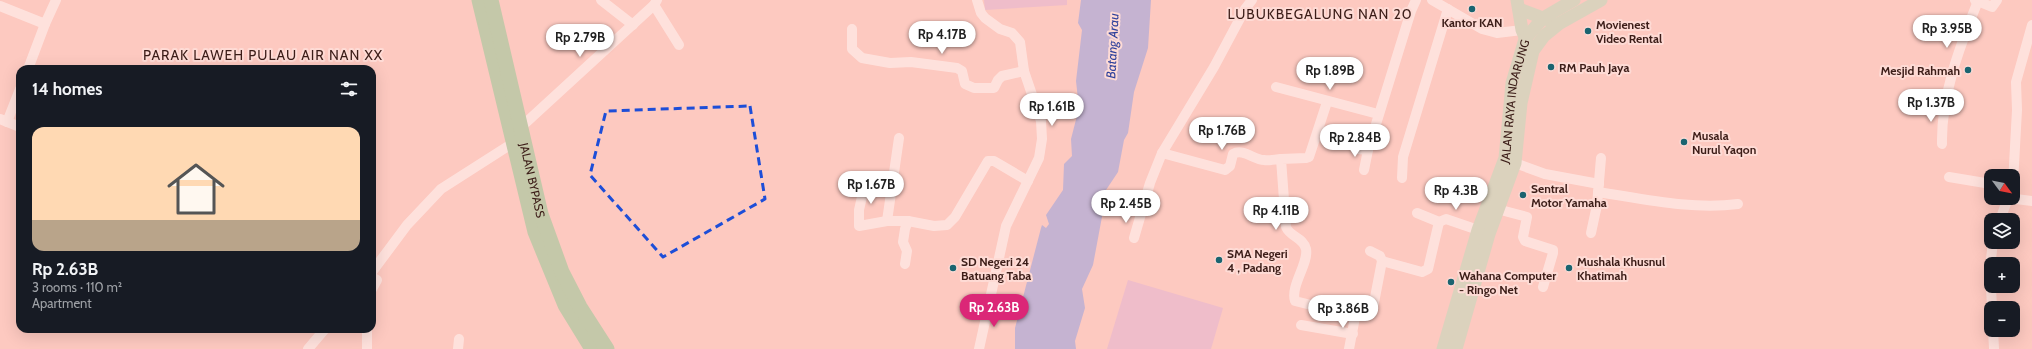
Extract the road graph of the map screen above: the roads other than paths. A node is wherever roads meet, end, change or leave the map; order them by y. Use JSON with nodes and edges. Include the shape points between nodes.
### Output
{"nodes":[{"id":1,"x":56,"y":0,"type":"edge"},
{"id":2,"x":479,"y":0,"type":"edge"},
{"id":3,"x":491,"y":0,"type":"edge"},
{"id":4,"x":601,"y":0,"type":"edge"},
{"id":5,"x":977,"y":0,"type":"edge"},
{"id":6,"x":1252,"y":0,"type":"edge"},
{"id":7,"x":1416,"y":0,"type":"edge"},
{"id":8,"x":1432,"y":0,"type":"edge"},
{"id":9,"x":1574,"y":0,"type":"edge"},
{"id":10,"x":1601,"y":0,"type":"edge"},
{"id":11,"x":1997,"y":0,"type":"edge"},
{"id":12,"x":1977,"y":1,"type":"edge"},
{"id":13,"x":655,"y":3,"type":"edge"},
{"id":14,"x":1518,"y":4,"type":"edge"},
{"id":15,"x":0,"y":6,"type":"edge"},
{"id":16,"x":1448,"y":9,"type":"junction"},
{"id":17,"x":1543,"y":18,"type":"junction"},
{"id":18,"x":1560,"y":23,"type":"junction"},
{"id":19,"x":45,"y":24,"type":"junction"},
{"id":20,"x":633,"y":24,"type":"junction"},
{"id":21,"x":852,"y":29,"type":"dead end"},
{"id":22,"x":2031,"y":31,"type":"edge"},
{"id":23,"x":1523,"y":35,"type":"junction"},
{"id":24,"x":679,"y":45,"type":"dead end"},
{"id":25,"x":1533,"y":51,"type":"junction"},
{"id":26,"x":30,"y":65,"type":"edge"},
{"id":27,"x":1024,"y":71,"type":"junction"},
{"id":28,"x":1276,"y":87,"type":"dead end"},
{"id":29,"x":16,"y":97,"type":"edge"},
{"id":30,"x":1327,"y":102,"type":"junction"},
{"id":31,"x":1378,"y":114,"type":"junction"},
{"id":32,"x":4,"y":121,"type":"edge"},
{"id":33,"x":16,"y":126,"type":"edge"},
{"id":34,"x":520,"y":128,"type":"junction"},
{"id":35,"x":899,"y":138,"type":"dead end"},
{"id":36,"x":512,"y":143,"type":"junction"},
{"id":37,"x":1942,"y":144,"type":"dead end"},
{"id":38,"x":1162,"y":153,"type":"junction"},
{"id":39,"x":1601,"y":158,"type":"dead end"},
{"id":40,"x":1281,"y":159,"type":"junction"},
{"id":41,"x":1515,"y":163,"type":"junction"},
{"id":42,"x":2014,"y":169,"type":"edge"},
{"id":43,"x":1364,"y":170,"type":"dead end"},
{"id":44,"x":1950,"y":177,"type":"dead end"},
{"id":45,"x":1402,"y":178,"type":"dead end"},
{"id":46,"x":866,"y":179,"type":"dead end"},
{"id":47,"x":1028,"y":181,"type":"junction"},
{"id":48,"x":1984,"y":183,"type":"edge"},
{"id":49,"x":1598,"y":188,"type":"junction"},
{"id":50,"x":2020,"y":200,"type":"edge"},
{"id":51,"x":2032,"y":201,"type":"edge"},
{"id":52,"x":1738,"y":204,"type":"dead end"},
{"id":53,"x":1497,"y":209,"type":"junction"},
{"id":54,"x":1417,"y":213,"type":"dead end"},
{"id":55,"x":887,"y":221,"type":"junction"},
{"id":56,"x":908,"y":221,"type":"junction"},
{"id":57,"x":1439,"y":222,"type":"junction"},
{"id":58,"x":1484,"y":232,"type":"junction"},
{"id":59,"x":1591,"y":233,"type":"dead end"},
{"id":60,"x":1134,"y":238,"type":"dead end"},
{"id":61,"x":1993,"y":249,"type":"edge"},
{"id":62,"x":1370,"y":251,"type":"dead end"},
{"id":63,"x":1382,"y":260,"type":"junction"},
{"id":64,"x":905,"y":264,"type":"dead end"},
{"id":65,"x":376,"y":267,"type":"edge"},
{"id":66,"x":1543,"y":287,"type":"dead end"},
{"id":67,"x":1992,"y":301,"type":"edge"},
{"id":68,"x":1356,"y":312,"type":"junction"},
{"id":69,"x":1457,"y":322,"type":"junction"},
{"id":70,"x":1301,"y":325,"type":"dead end"},
{"id":71,"x":322,"y":333,"type":"edge"},
{"id":72,"x":367,"y":333,"type":"edge"},
{"id":73,"x":1354,"y":334,"type":"junction"},
{"id":74,"x":1993,"y":337,"type":"edge"},
{"id":75,"x":308,"y":349,"type":"edge"},
{"id":76,"x":367,"y":349,"type":"edge"},
{"id":77,"x":592,"y":349,"type":"edge"},
{"id":78,"x":607,"y":349,"type":"edge"},
{"id":79,"x":979,"y":349,"type":"edge"},
{"id":80,"x":1350,"y":349,"type":"edge"},
{"id":81,"x":1443,"y":349,"type":"edge"},
{"id":82,"x":1456,"y":349,"type":"edge"},
{"id":83,"x":1994,"y":349,"type":"edge"}],
"edges":[{"from":1,"to":19,"type":"street"},
{"from":2,"to":36,"type":"highway","name":"JALAN BYPASS"},
{"from":3,"to":34,"type":"highway","name":"JALAN BYPASS"},
{"from":4,"to":20,"type":"street"},
{"from":5,"to":27,"type":"street","via":[[985,18],[1000,29],[1012,33],[1020,42]]},
{"from":6,"to":38,"type":"street"},
{"from":7,"to":31,"type":"street"},
{"from":8,"to":16,"type":"street"},
{"from":9,"to":17,"type":"main road","name":"JALAN RAYA INDARUNG"},
{"from":10,"to":18,"type":"main road","name":"JALAN RAYA INDARUNG"},
{"from":11,"to":12,"type":"street","via":[[1992,7]]},
{"from":12,"to":37,"type":"street","via":[[1958,51],[1942,122]]},
{"from":13,"to":20,"type":"street"},
{"from":13,"to":24,"type":"street"},
{"from":14,"to":17,"type":"main road"},
{"from":14,"to":23,"type":"main road"},
{"from":15,"to":19,"type":"street"},
{"from":16,"to":23,"type":"street","via":[[1482,29]]},
{"from":16,"to":45,"type":"street","via":[[1403,157]]},
{"from":17,"to":18,"type":"main road"},
{"from":17,"to":23,"type":"main road","name":"JALAN RAYA INDARUNG"},
{"from":18,"to":25,"type":"main road","name":"JALAN RAYA INDARUNG","via":[[1544,36]]},
{"from":19,"to":26,"type":"street"},
{"from":20,"to":34,"type":"street"},
{"from":21,"to":27,"type":"street","via":[[852,49],[862,58],[890,63],[911,62],[957,68],[962,71],[965,84],[974,88],[994,88],[1002,76]]},
{"from":22,"to":42,"type":"street","via":[[2016,82]]},
{"from":23,"to":25,"type":"main road"},
{"from":23,"to":58,"type":"main road","name":"JALAN RAYA INDARUNG","via":[[1512,83],[1505,158]]},
{"from":25,"to":41,"type":"main road","name":"JALAN RAYA INDARUNG","via":[[1521,103]]},
{"from":27,"to":47,"type":"street","via":[[1041,121],[1042,139],[1039,158]]},
{"from":28,"to":30,"type":"street"},
{"from":29,"to":32,"type":"street"},
{"from":30,"to":31,"type":"street"},
{"from":30,"to":40,"type":"street","via":[[1309,157]]},
{"from":31,"to":43,"type":"street","via":[[1363,150]]},
{"from":32,"to":33,"type":"street"},
{"from":34,"to":78,"type":"highway","name":"JALAN BYPASS","via":[[541,214],[562,272],[580,307]]},
{"from":35,"to":55,"type":"street"},
{"from":36,"to":65,"type":"street","via":[[433,196],[407,225]]},
{"from":36,"to":77,"type":"highway","name":"JALAN BYPASS","via":[[535,232],[553,279],[565,305]]},
{"from":38,"to":40,"type":"street","via":[[1225,170],[1230,166],[1235,152],[1263,160]]},
{"from":38,"to":60,"type":"street","via":[[1150,183]]},
{"from":39,"to":49,"type":"street"},
{"from":40,"to":68,"type":"street","via":[[1286,227],[1288,232],[1300,239],[1307,252],[1294,299],[1296,302],[1331,310]]},
{"from":41,"to":49,"type":"street"},
{"from":41,"to":53,"type":"main road","name":"JALAN RAYA INDARUNG"},
{"from":44,"to":48,"type":"street"},
{"from":46,"to":55,"type":"street","via":[[859,210],[859,226]]},
{"from":47,"to":56,"type":"street","via":[[994,161],[988,161],[955,217],[947,225],[934,226]]},
{"from":47,"to":79,"type":"street","via":[[1006,226]]},
{"from":49,"to":52,"type":"street","via":[[1664,202],[1714,207]]},
{"from":49,"to":59,"type":"street"},
{"from":50,"to":51,"type":"street"},
{"from":53,"to":58,"type":"main road","name":"JALAN RAYA INDARUNG"},
{"from":53,"to":66,"type":"street","via":[[1526,216],[1523,237],[1525,241],[1553,250]]},
{"from":54,"to":57,"type":"street"},
{"from":55,"to":56,"type":"street"},
{"from":56,"to":64,"type":"street","via":[[902,242],[907,251]]},
{"from":57,"to":58,"type":"street","via":[[1446,219]]},
{"from":57,"to":63,"type":"street","via":[[1429,266],[1425,271]]},
{"from":58,"to":69,"type":"main road","name":"JALAN RAYA INDARUNG"},
{"from":61,"to":67,"type":"street","via":[[1990,267]]},
{"from":62,"to":63,"type":"street"},
{"from":63,"to":68,"type":"street","via":[[1374,310],[1369,314]]},
{"from":68,"to":73,"type":"street"},
{"from":69,"to":81,"type":"main road","name":"JALAN RAYA INDARUNG"},
{"from":69,"to":82,"type":"main road","name":"JALAN RAYA INDARUNG"},
{"from":70,"to":73,"type":"street"},
{"from":71,"to":75,"type":"street"},
{"from":72,"to":76,"type":"street"},
{"from":73,"to":80,"type":"street"},
{"from":74,"to":83,"type":"street"}]}
